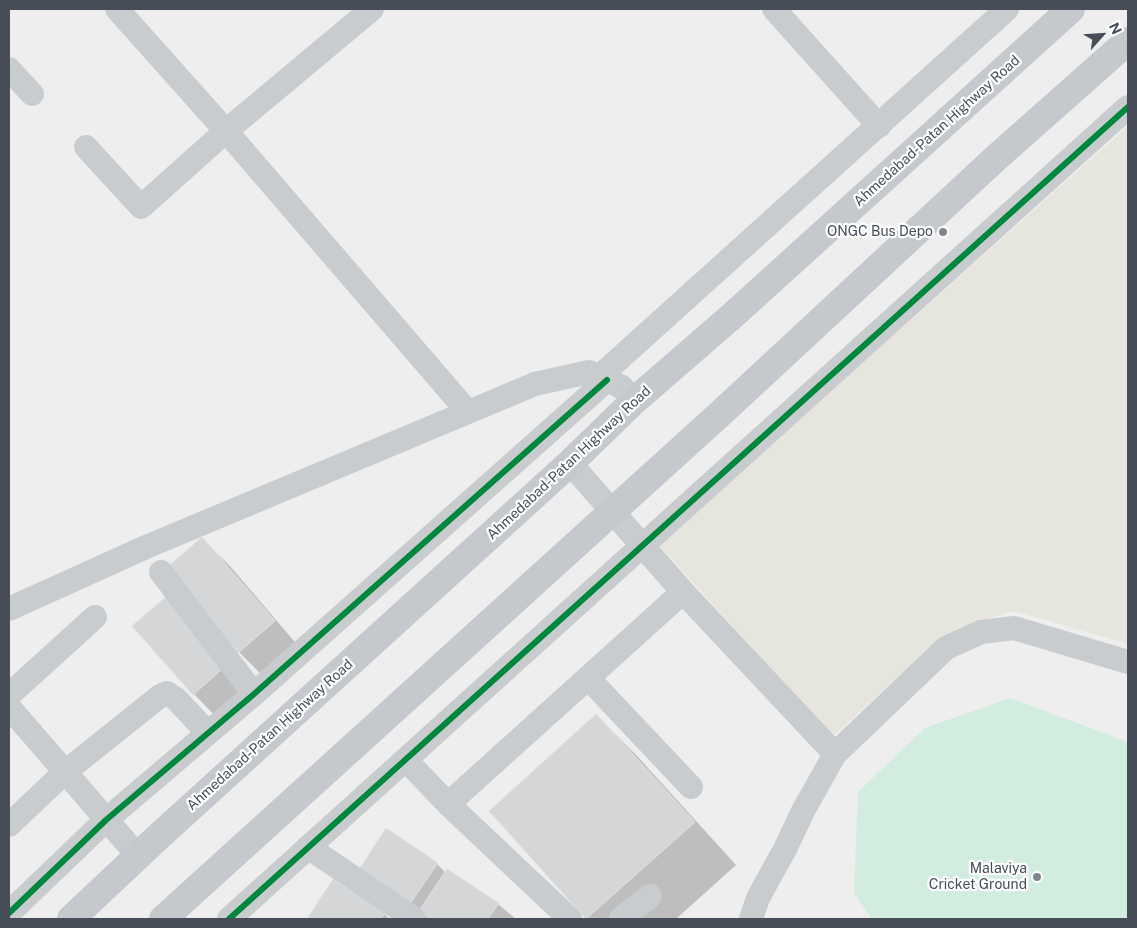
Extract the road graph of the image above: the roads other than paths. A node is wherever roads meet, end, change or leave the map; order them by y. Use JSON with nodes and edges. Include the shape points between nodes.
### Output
{"nodes":[{"id":1,"x":118,"y":9,"type":"edge"},
{"id":2,"x":372,"y":9,"type":"edge"},
{"id":3,"x":774,"y":9,"type":"edge"},
{"id":4,"x":1007,"y":9,"type":"edge"},
{"id":5,"x":1071,"y":9,"type":"edge"},
{"id":6,"x":1128,"y":41,"type":"edge"},
{"id":7,"x":9,"y":69,"type":"edge"},
{"id":8,"x":32,"y":94,"type":"dead end"},
{"id":9,"x":1128,"y":107,"type":"edge"},
{"id":10,"x":878,"y":126,"type":"junction"},
{"id":11,"x":226,"y":131,"type":"junction"},
{"id":12,"x":86,"y":146,"type":"dead end"},
{"id":13,"x":603,"y":378,"type":"junction"},
{"id":14,"x":634,"y":402,"type":"junction"},
{"id":15,"x":468,"y":412,"type":"junction"},
{"id":16,"x":570,"y":463,"type":"junction"},
{"id":17,"x":614,"y":511,"type":"junction"},
{"id":18,"x":643,"y":545,"type":"junction"},
{"id":19,"x":161,"y":572,"type":"dead end"},
{"id":20,"x":683,"y":592,"type":"junction"},
{"id":21,"x":9,"y":608,"type":"edge"},
{"id":22,"x":95,"y":617,"type":"dead end"},
{"id":23,"x":1128,"y":662,"type":"edge"},
{"id":24,"x":588,"y":678,"type":"junction"},
{"id":25,"x":254,"y":694,"type":"junction"},
{"id":26,"x":9,"y":695,"type":"edge"},
{"id":27,"x":9,"y":707,"type":"edge"},
{"id":28,"x":208,"y":733,"type":"junction"},
{"id":29,"x":835,"y":754,"type":"junction"},
{"id":30,"x":406,"y":760,"type":"junction"},
{"id":31,"x":65,"y":772,"type":"junction"},
{"id":32,"x":690,"y":787,"type":"dead end"},
{"id":33,"x":448,"y":804,"type":"junction"},
{"id":34,"x":106,"y":820,"type":"junction"},
{"id":35,"x":9,"y":825,"type":"edge"},
{"id":36,"x":308,"y":847,"type":"junction"},
{"id":37,"x":138,"y":856,"type":"junction"},
{"id":38,"x":650,"y":896,"type":"dead end"},
{"id":39,"x":9,"y":913,"type":"edge"},
{"id":40,"x":406,"y":917,"type":"edge"},
{"id":41,"x":71,"y":919,"type":"edge"},
{"id":42,"x":163,"y":919,"type":"edge"},
{"id":43,"x":229,"y":919,"type":"edge"},
{"id":44,"x":570,"y":919,"type":"edge"},
{"id":45,"x":621,"y":919,"type":"edge"},
{"id":46,"x":751,"y":919,"type":"edge"}],
"edges":[{"from":1,"to":11,"type":"street"},
{"from":2,"to":11,"type":"street"},
{"from":3,"to":10,"type":"street"},
{"from":4,"to":10,"type":"street"},
{"from":5,"to":14,"type":"main road","name":"Ahmedabad-Patan Highway Road"},
{"from":6,"to":17,"type":"main road","via":[[997,157]]},
{"from":7,"to":8,"type":"street"},
{"from":9,"to":18,"type":"street"},
{"from":10,"to":13,"type":"street"},
{"from":11,"to":12,"type":"street","via":[[141,207]]},
{"from":11,"to":15,"type":"street"},
{"from":13,"to":14,"type":"street","via":[[622,387]]},
{"from":13,"to":15,"type":"street","via":[[589,372],[535,384]]},
{"from":13,"to":25,"type":"street"},
{"from":14,"to":16,"type":"main road","name":"Ahmedabad-Patan Highway Road"},
{"from":15,"to":21,"type":"street"},
{"from":16,"to":17,"type":"street"},
{"from":16,"to":37,"type":"main road","name":"Ahmedabad-Patan Highway Road"},
{"from":17,"to":18,"type":"street"},
{"from":17,"to":42,"type":"main road"},
{"from":18,"to":20,"type":"street"},
{"from":18,"to":30,"type":"street"},
{"from":19,"to":25,"type":"street"},
{"from":20,"to":24,"type":"street"},
{"from":20,"to":29,"type":"street"},
{"from":22,"to":26,"type":"street"},
{"from":23,"to":29,"type":"street","via":[[1014,628],[981,632],[946,648]]},
{"from":24,"to":32,"type":"street"},
{"from":24,"to":33,"type":"street"},
{"from":25,"to":28,"type":"street"},
{"from":27,"to":31,"type":"street"},
{"from":28,"to":31,"type":"street","via":[[167,693],[155,698]]},
{"from":28,"to":34,"type":"street"},
{"from":29,"to":46,"type":"street","via":[[758,898]]},
{"from":30,"to":33,"type":"street"},
{"from":30,"to":36,"type":"street"},
{"from":31,"to":34,"type":"street"},
{"from":31,"to":35,"type":"street"},
{"from":33,"to":44,"type":"street"},
{"from":34,"to":37,"type":"street"},
{"from":34,"to":39,"type":"street"},
{"from":36,"to":40,"type":"street"},
{"from":36,"to":43,"type":"street"},
{"from":37,"to":41,"type":"main road","name":"Ahmedabad-Patan Highway Road"},
{"from":38,"to":45,"type":"street"}]}
